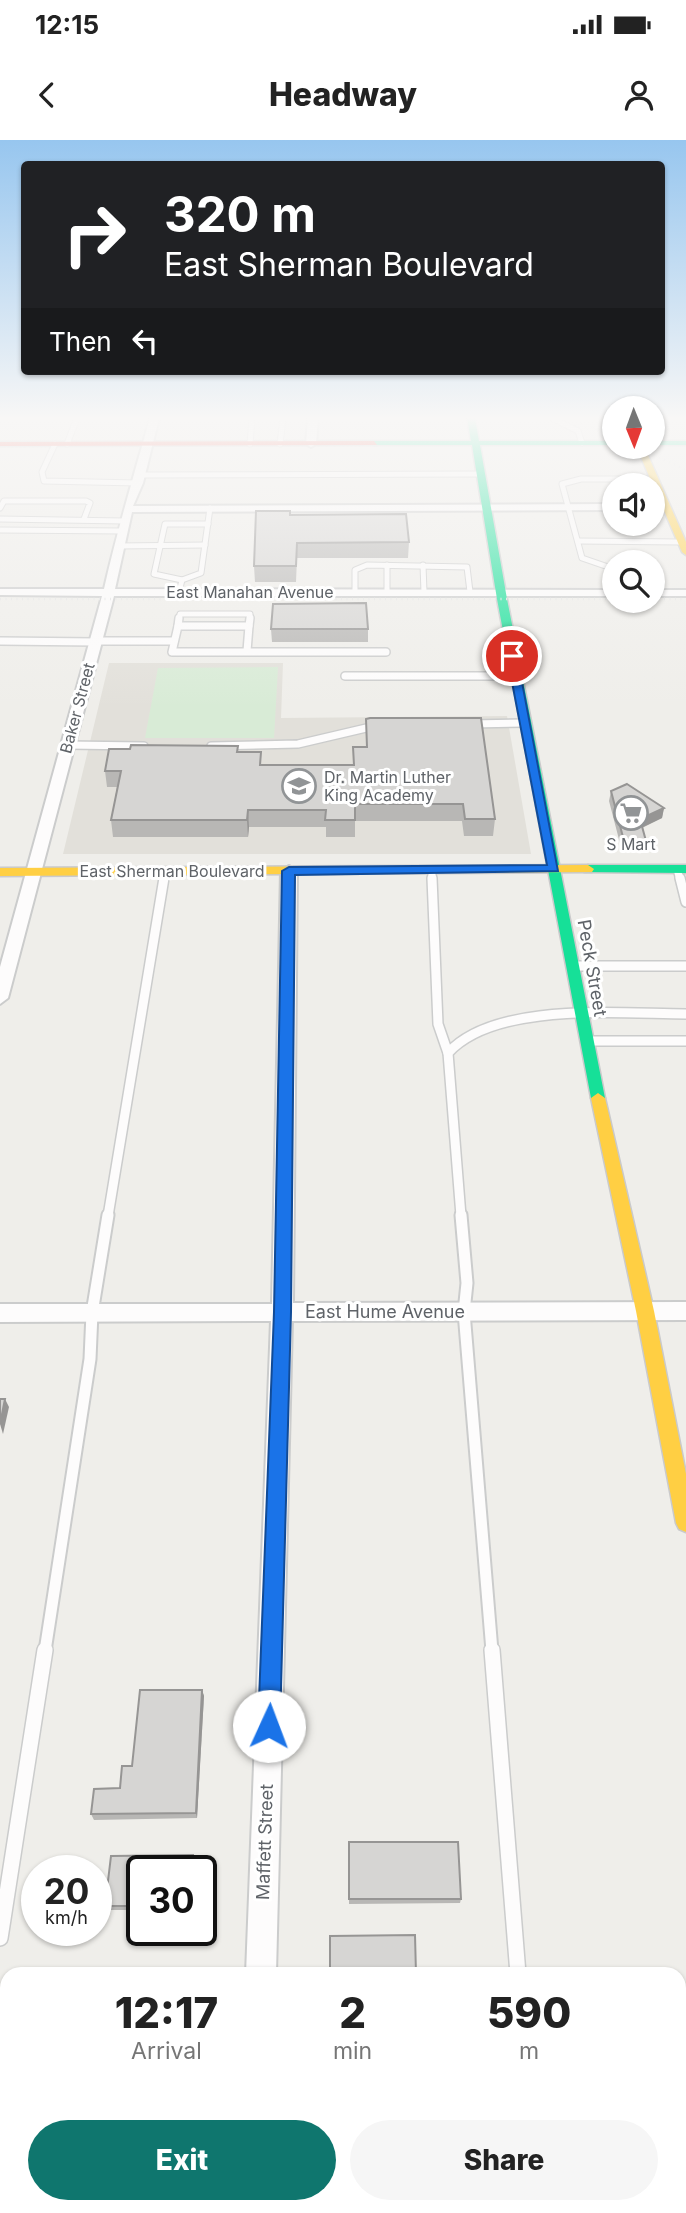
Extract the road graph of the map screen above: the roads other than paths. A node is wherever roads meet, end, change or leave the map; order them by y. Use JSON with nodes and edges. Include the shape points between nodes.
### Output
{"nodes":[{"id":1,"x":86,"y":515,"type":"edge"},
{"id":2,"x":126,"y":515,"type":"edge"},
{"id":3,"x":166,"y":515,"type":"edge"},
{"id":4,"x":210,"y":515,"type":"edge"},
{"id":5,"x":486,"y":515,"type":"edge"},
{"id":6,"x":571,"y":515,"type":"edge"},
{"id":7,"x":665,"y":515,"type":"edge"},
{"id":8,"x":0,"y":519,"type":"edge"},
{"id":9,"x":85,"y":519,"type":"junction"},
{"id":10,"x":124,"y":520,"type":"junction"},
{"id":11,"x":208,"y":524,"type":"junction"},
{"id":12,"x":0,"y":530,"type":"edge"},
{"id":13,"x":578,"y":541,"type":"junction"},
{"id":14,"x":205,"y":545,"type":"junction"},
{"id":15,"x":118,"y":546,"type":"junction"},
{"id":16,"x":160,"y":546,"type":"junction"},
{"id":17,"x":684,"y":547,"type":"edge"},
{"id":18,"x":387,"y":565,"type":"junction"},
{"id":19,"x":423,"y":565,"type":"junction"},
{"id":20,"x":602,"y":565,"type":"edge"},
{"id":21,"x":181,"y":586,"type":"junction"},
{"id":22,"x":0,"y":592,"type":"edge"},
{"id":23,"x":107,"y":592,"type":"junction"},
{"id":24,"x":355,"y":592,"type":"junction"},
{"id":25,"x":387,"y":592,"type":"junction"},
{"id":26,"x":424,"y":592,"type":"junction"},
{"id":27,"x":470,"y":592,"type":"junction"},
{"id":28,"x":501,"y":592,"type":"junction"},
{"id":29,"x":602,"y":593,"type":"edge"},
{"id":30,"x":665,"y":593,"type":"edge"},
{"id":31,"x":686,"y":593,"type":"edge"},
{"id":32,"x":177,"y":626,"type":"junction"},
{"id":33,"x":249,"y":626,"type":"junction"},
{"id":34,"x":0,"y":641,"type":"edge"},
{"id":35,"x":96,"y":641,"type":"junction"},
{"id":36,"x":174,"y":641,"type":"junction"},
{"id":37,"x":247,"y":651,"type":"junction"},
{"id":38,"x":386,"y":652,"type":"dead end"},
{"id":39,"x":345,"y":676,"type":"dead end"},
{"id":40,"x":516,"y":676,"type":"junction"},
{"id":41,"x":526,"y":723,"type":"junction"},
{"id":42,"x":461,"y":724,"type":"edge"},
{"id":43,"x":383,"y":725,"type":"edge"},
{"id":44,"x":67,"y":744,"type":"junction"},
{"id":45,"x":151,"y":746,"type":"edge"},
{"id":46,"x":205,"y":746,"type":"edge"},
{"id":47,"x":554,"y":869,"type":"junction"},
{"id":48,"x":682,"y":869,"type":"edge"},
{"id":49,"x":432,"y":870,"type":"junction"},
{"id":50,"x":33,"y":871,"type":"junction"},
{"id":51,"x":165,"y":871,"type":"junction"},
{"id":52,"x":289,"y":871,"type":"junction"},
{"id":53,"x":0,"y":872,"type":"edge"},
{"id":54,"x":686,"y":902,"type":"edge"},
{"id":55,"x":574,"y":966,"type":"junction"},
{"id":56,"x":686,"y":967,"type":"edge"},
{"id":57,"x":0,"y":998,"type":"edge"},
{"id":58,"x":581,"y":1014,"type":"junction"},
{"id":59,"x":686,"y":1014,"type":"edge"},
{"id":60,"x":586,"y":1041,"type":"junction"},
{"id":61,"x":686,"y":1041,"type":"edge"},
{"id":62,"x":448,"y":1053,"type":"junction"},
{"id":63,"x":645,"y":1311,"type":"junction"},
{"id":64,"x":686,"y":1311,"type":"edge"},
{"id":65,"x":282,"y":1312,"type":"junction"},
{"id":66,"x":464,"y":1312,"type":"junction"},
{"id":67,"x":0,"y":1313,"type":"edge"},
{"id":68,"x":92,"y":1313,"type":"junction"},
{"id":69,"x":686,"y":1523,"type":"edge"},
{"id":70,"x":0,"y":1938,"type":"edge"},
{"id":71,"x":261,"y":1967,"type":"edge"},
{"id":72,"x":517,"y":1967,"type":"edge"}],
"edges":[{"from":1,"to":9,"type":"lane"},
{"from":2,"to":10,"type":"street","name":"Baker Street"},
{"from":3,"to":10,"type":"street"},
{"from":4,"to":11,"type":"lane"},
{"from":5,"to":28,"type":"street","name":"Peck Street"},
{"from":6,"to":13,"type":"lane"},
{"from":7,"to":17,"type":"street"},
{"from":8,"to":9,"type":"lane"},
{"from":9,"to":10,"type":"lane"},
{"from":10,"to":12,"type":"lane"},
{"from":10,"to":15,"type":"street","name":"Baker Street"},
{"from":11,"to":14,"type":"lane"},
{"from":11,"to":16,"type":"lane","via":[[165,524]]},
{"from":13,"to":17,"type":"lane"},
{"from":13,"to":20,"type":"lane","via":[[582,558]]},
{"from":14,"to":16,"type":"lane"},
{"from":14,"to":21,"type":"lane","via":[[201,573]]},
{"from":15,"to":16,"type":"lane"},
{"from":15,"to":23,"type":"street","name":"Baker Street"},
{"from":16,"to":21,"type":"lane","via":[[155,574]]},
{"from":18,"to":19,"type":"lane"},
{"from":18,"to":24,"type":"lane","via":[[358,566]]},
{"from":18,"to":25,"type":"lane"},
{"from":19,"to":26,"type":"lane"},
{"from":19,"to":27,"type":"lane","via":[[467,567]]},
{"from":21,"to":23,"type":"street","name":"East Manahan Avenue"},
{"from":21,"to":24,"type":"street","name":"East Manahan Avenue"},
{"from":22,"to":23,"type":"street","name":"East Manahan Avenue"},
{"from":23,"to":35,"type":"street","name":"Baker Street"},
{"from":24,"to":25,"type":"street","name":"East Manahan Avenue"},
{"from":25,"to":26,"type":"street","name":"East Manahan Avenue"},
{"from":26,"to":27,"type":"street","name":"East Manahan Avenue"},
{"from":27,"to":28,"type":"street","name":"East Manahan Avenue"},
{"from":28,"to":29,"type":"street","name":"East Manahan Avenue"},
{"from":28,"to":40,"type":"street","name":"Peck Street"},
{"from":30,"to":31,"type":"street"},
{"from":32,"to":33,"type":"lane"},
{"from":32,"to":33,"type":"lane","via":[[180,614],[250,614]]},
{"from":32,"to":36,"type":"lane"},
{"from":33,"to":37,"type":"lane"},
{"from":34,"to":35,"type":"lane"},
{"from":35,"to":36,"type":"lane"},
{"from":35,"to":44,"type":"street","name":"Baker Street"},
{"from":36,"to":37,"type":"lane","via":[[172,652]]},
{"from":37,"to":38,"type":"lane"},
{"from":39,"to":40,"type":"lane"},
{"from":40,"to":41,"type":"street","name":"Peck Street"},
{"from":41,"to":42,"type":"lane"},
{"from":41,"to":47,"type":"street","name":"Peck Street"},
{"from":43,"to":46,"type":"lane","via":[[298,744]]},
{"from":44,"to":45,"type":"lane"},
{"from":44,"to":50,"type":"street","name":"Baker Street"},
{"from":47,"to":48,"type":"street","name":"East Sherman Boulevard"},
{"from":47,"to":49,"type":"street","name":"East Sherman Boulevard"},
{"from":47,"to":55,"type":"street","name":"Peck Street"},
{"from":48,"to":54,"type":"lane"},
{"from":49,"to":52,"type":"street","name":"East Sherman Boulevard"},
{"from":49,"to":62,"type":"lane","via":[[438,1024]]},
{"from":50,"to":51,"type":"street","name":"East Sherman Boulevard"},
{"from":50,"to":53,"type":"street","name":"East Sherman Boulevard"},
{"from":50,"to":57,"type":"street","name":"Baker Street"},
{"from":51,"to":52,"type":"street","name":"East Sherman Boulevard"},
{"from":51,"to":68,"type":"lane"},
{"from":52,"to":65,"type":"street","name":"Maffett Street"},
{"from":55,"to":56,"type":"lane"},
{"from":55,"to":58,"type":"street","name":"Peck Street"},
{"from":58,"to":59,"type":"lane"},
{"from":58,"to":60,"type":"street","name":"Peck Street"},
{"from":58,"to":62,"type":"lane","via":[[502,1022],[458,1042]]},
{"from":60,"to":61,"type":"lane"},
{"from":60,"to":63,"type":"street","name":"Peck Street"},
{"from":62,"to":66,"type":"lane","via":[[467,1283]]},
{"from":63,"to":64,"type":"street","name":"East Hume Avenue"},
{"from":63,"to":66,"type":"street","name":"East Hume Avenue"},
{"from":63,"to":69,"type":"street","name":"Peck Street"},
{"from":65,"to":66,"type":"street","name":"East Hume Avenue"},
{"from":65,"to":68,"type":"street","name":"East Hume Avenue"},
{"from":65,"to":71,"type":"street","name":"Maffett Street"},
{"from":66,"to":72,"type":"lane"},
{"from":67,"to":68,"type":"street","name":"East Hume Avenue"},
{"from":68,"to":70,"type":"lane","via":[[90,1359]]}]}
